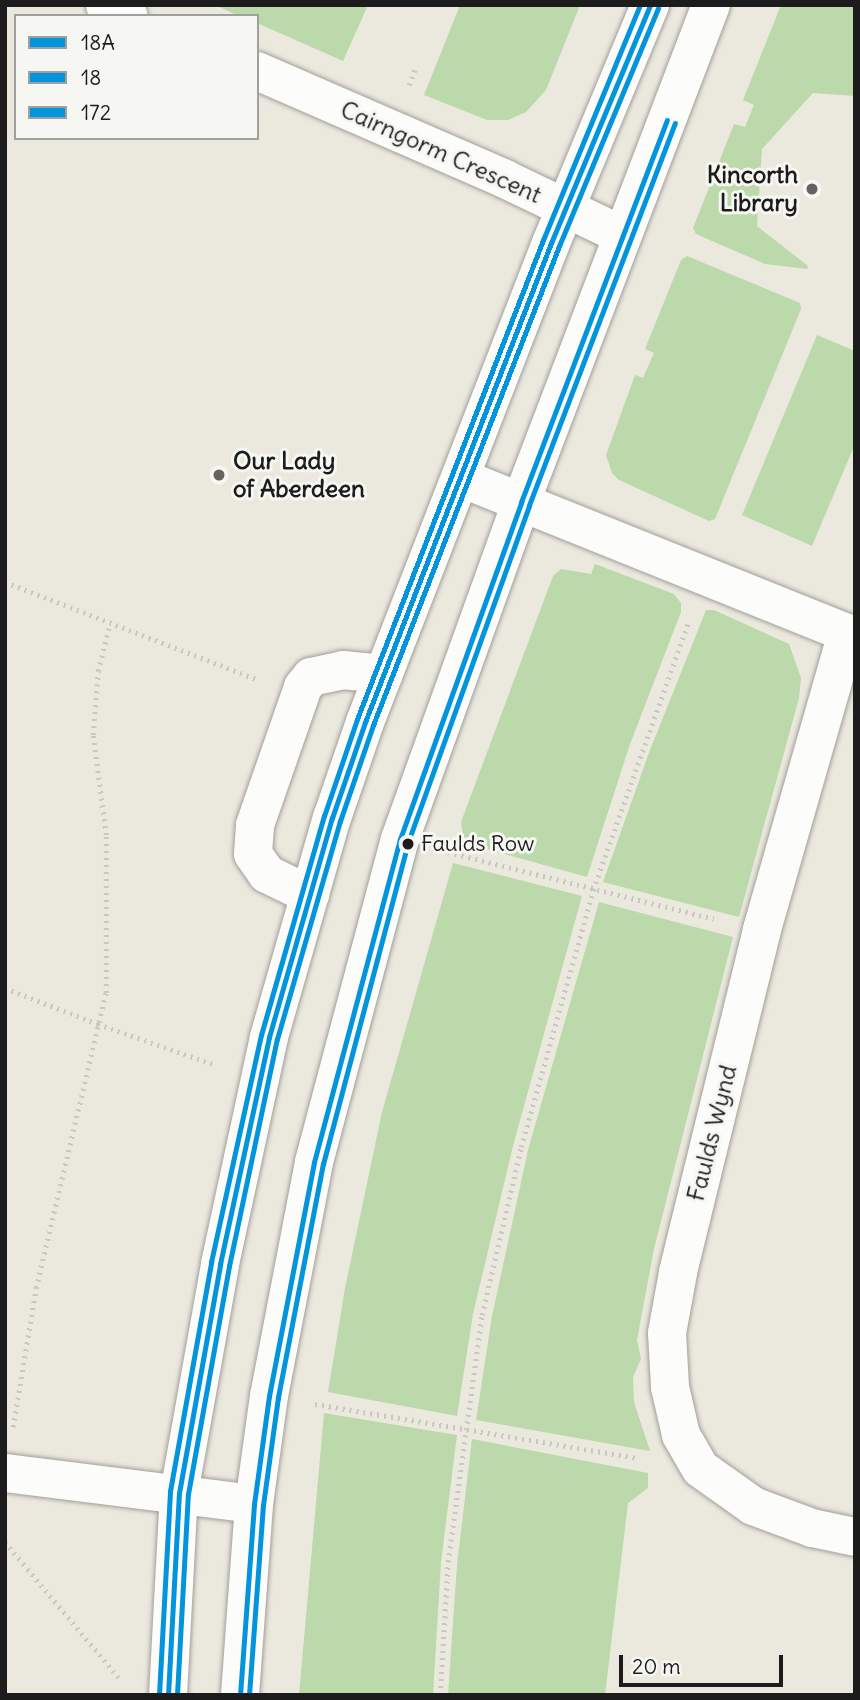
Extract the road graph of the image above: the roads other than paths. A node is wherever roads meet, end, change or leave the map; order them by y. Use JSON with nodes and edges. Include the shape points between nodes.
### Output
{"nodes":[{"id":1,"x":105,"y":5,"type":"edge"},
{"id":2,"x":650,"y":5,"type":"edge"},
{"id":3,"x":711,"y":5,"type":"edge"},
{"id":4,"x":125,"y":14,"type":"edge"},
{"id":5,"x":259,"y":72,"type":"edge"},
{"id":6,"x":566,"y":207,"type":"junction"},
{"id":7,"x":622,"y":235,"type":"junction"},
{"id":8,"x":461,"y":478,"type":"junction"},
{"id":9,"x":521,"y":502,"type":"junction"},
{"id":10,"x":851,"y":634,"type":"edge"},
{"id":11,"x":383,"y":674,"type":"junction"},
{"id":12,"x":310,"y":895,"type":"junction"},
{"id":13,"x":5,"y":1472,"type":"edge"},
{"id":14,"x":179,"y":1493,"type":"junction"},
{"id":15,"x":254,"y":1504,"type":"junction"},
{"id":16,"x":855,"y":1537,"type":"edge"},
{"id":17,"x":168,"y":1695,"type":"edge"},
{"id":18,"x":240,"y":1695,"type":"edge"}],
"edges":[{"from":1,"to":4,"type":"street"},
{"from":2,"to":6,"type":"street"},
{"from":3,"to":7,"type":"street"},
{"from":5,"to":6,"type":"street","name":"Cairngorm Crescent"},
{"from":6,"to":7,"type":"street","name":"Cairngorm Crescent"},
{"from":6,"to":8,"type":"street"},
{"from":7,"to":9,"type":"street"},
{"from":8,"to":9,"type":"street"},
{"from":8,"to":11,"type":"street"},
{"from":9,"to":10,"type":"street"},
{"from":9,"to":15,"type":"street","via":[[400,839],[314,1162],[269,1396]]},
{"from":10,"to":16,"type":"street","name":"Faulds Wynd","via":[[762,930],[667,1333],[670,1387],[681,1435],[701,1469],[753,1506],[812,1528]]},
{"from":11,"to":12,"type":"street"},
{"from":11,"to":12,"type":"street","via":[[328,671],[310,677],[299,696],[256,825],[253,854],[267,874]]},
{"from":12,"to":14,"type":"street","via":[[269,1037],[220,1264]]},
{"from":13,"to":14,"type":"street"},
{"from":14,"to":15,"type":"street"},
{"from":14,"to":17,"type":"street"},
{"from":15,"to":18,"type":"street"}]}
